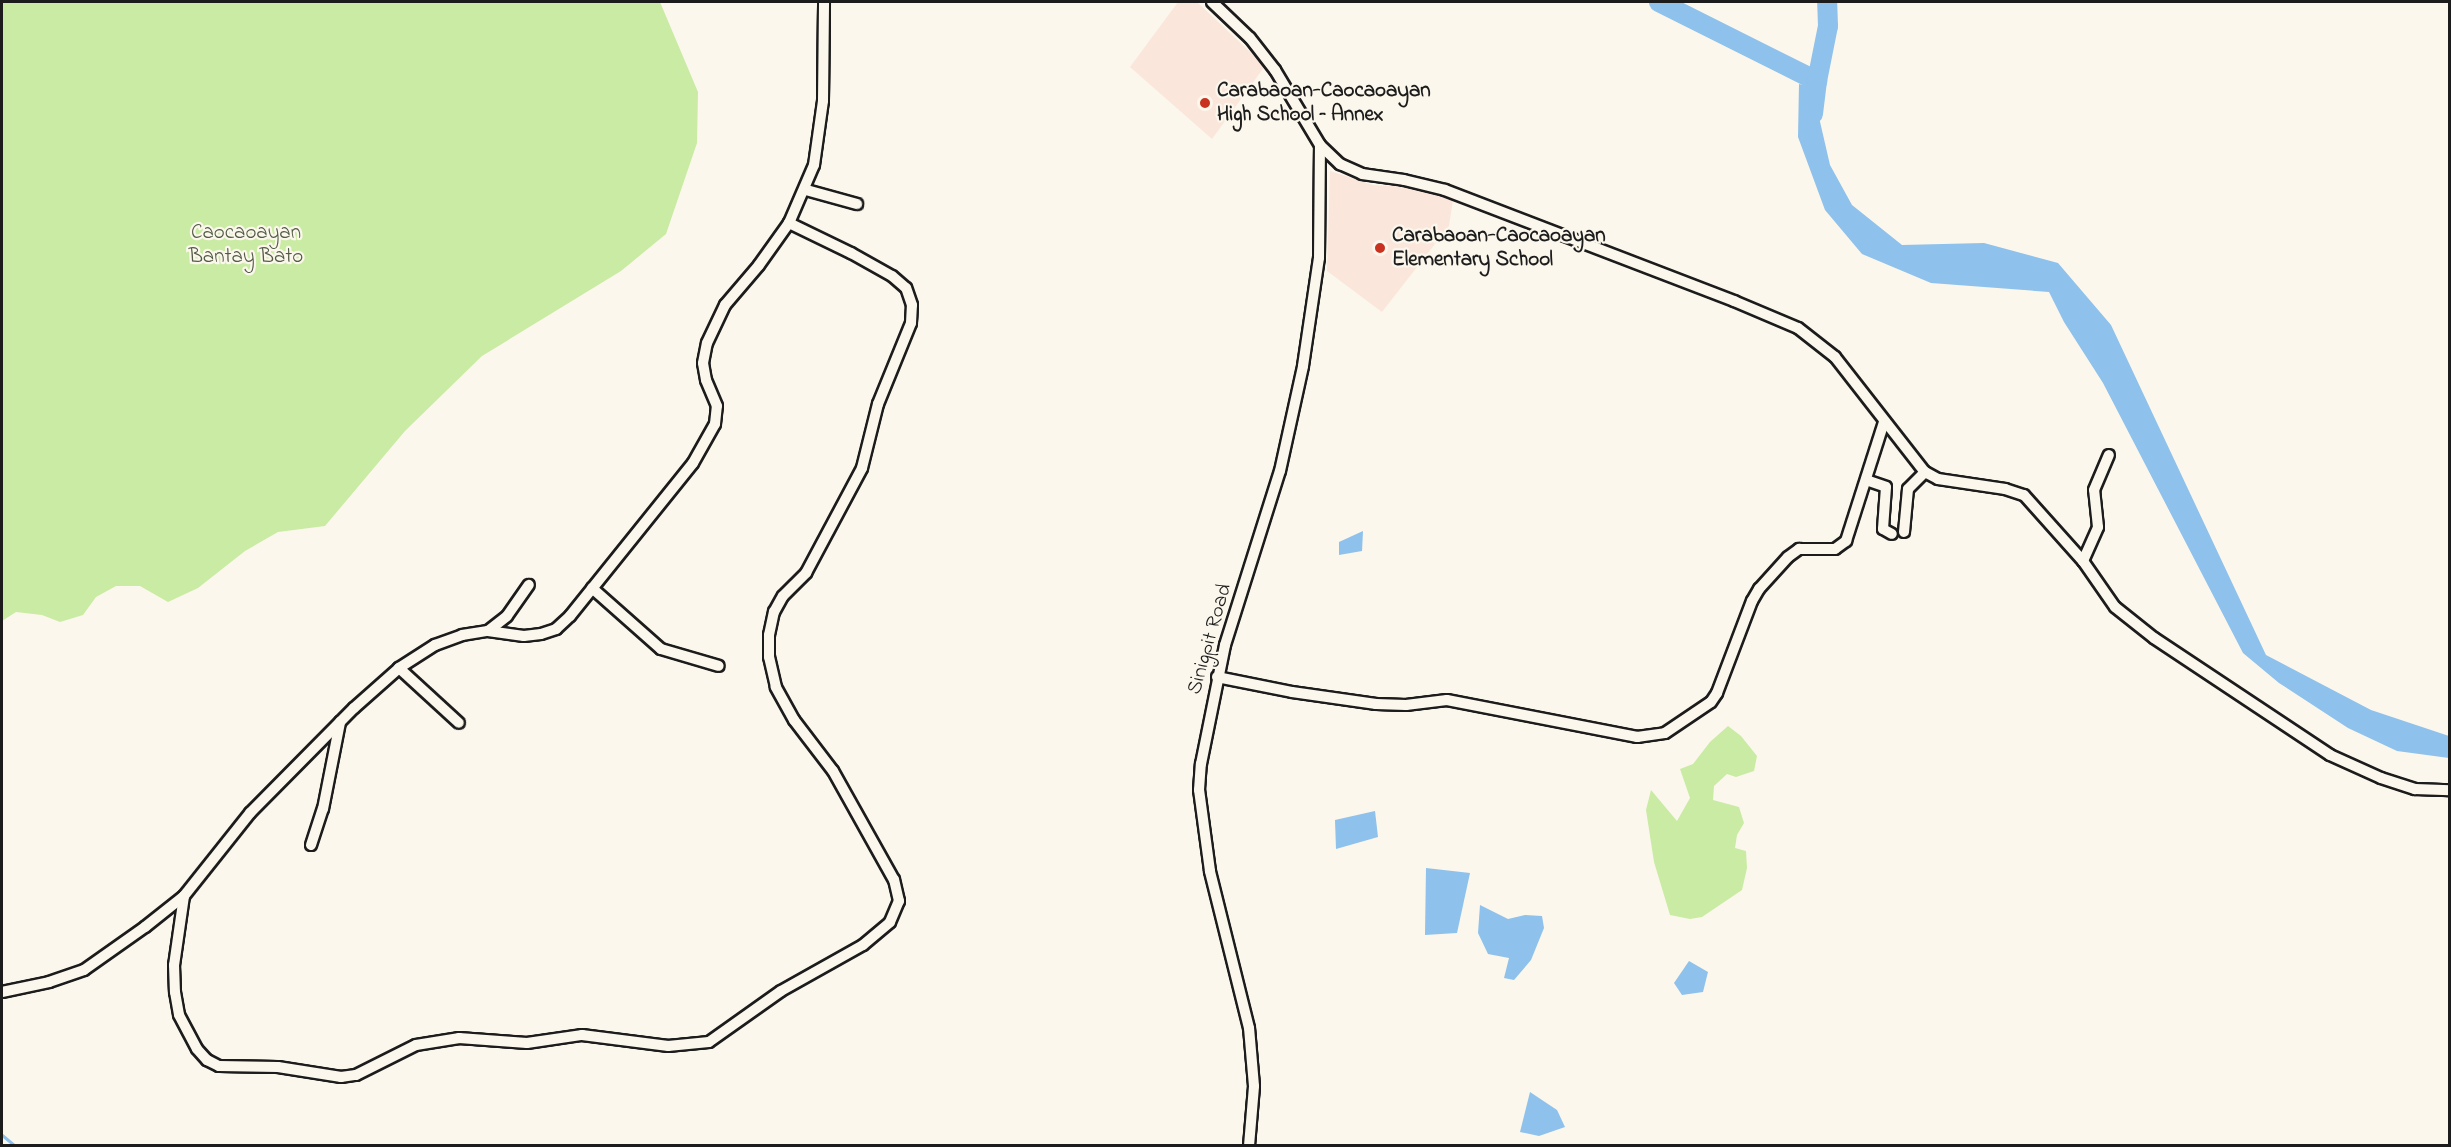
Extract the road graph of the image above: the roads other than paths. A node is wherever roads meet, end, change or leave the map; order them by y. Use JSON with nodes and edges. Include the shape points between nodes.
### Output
{"nodes":[{"id":1,"x":824,"y":2,"type":"edge"},
{"id":2,"x":1212,"y":2,"type":"edge"},
{"id":3,"x":1320,"y":145,"type":"junction"},
{"id":4,"x":806,"y":190,"type":"junction"},
{"id":5,"x":857,"y":204,"type":"dead end"},
{"id":6,"x":789,"y":223,"type":"junction"},
{"id":7,"x":1884,"y":422,"type":"junction"},
{"id":8,"x":2109,"y":455,"type":"dead end"},
{"id":9,"x":1925,"y":472,"type":"junction"},
{"id":10,"x":1866,"y":480,"type":"junction"},
{"id":11,"x":1904,"y":532,"type":"dead end"},
{"id":12,"x":1892,"y":534,"type":"dead end"},
{"id":13,"x":2083,"y":561,"type":"junction"},
{"id":14,"x":529,"y":585,"type":"dead end"},
{"id":15,"x":592,"y":588,"type":"junction"},
{"id":16,"x":488,"y":632,"type":"junction"},
{"id":17,"x":719,"y":666,"type":"dead end"},
{"id":18,"x":399,"y":668,"type":"junction"},
{"id":19,"x":1217,"y":677,"type":"junction"},
{"id":20,"x":340,"y":722,"type":"junction"},
{"id":21,"x":459,"y":723,"type":"dead end"},
{"id":22,"x":2450,"y":790,"type":"edge"},
{"id":23,"x":311,"y":845,"type":"dead end"},
{"id":24,"x":184,"y":896,"type":"junction"},
{"id":25,"x":3,"y":992,"type":"edge"},
{"id":26,"x":1249,"y":1146,"type":"edge"}],
"edges":[{"from":1,"to":4,"type":"street","via":[[821,132]]},
{"from":2,"to":3,"type":"street","via":[[1250,38],[1275,70]]},
{"from":3,"to":7,"type":"street","via":[[1340,164],[1362,174],[1445,190],[1798,328],[1835,357]]},
{"from":3,"to":19,"type":"street","name":"Sinigpit Road","via":[[1319,258],[1303,366],[1280,471]]},
{"from":4,"to":5,"type":"street"},
{"from":4,"to":6,"type":"street"},
{"from":6,"to":15,"type":"street","via":[[725,305],[707,344],[703,363],[717,406],[708,439]]},
{"from":6,"to":24,"type":"street","via":[[892,276],[906,288],[912,305],[911,323],[878,404],[862,468],[806,573],[783,596],[774,612],[769,635],[776,687],[794,720],[832,771],[894,880],[899,901],[890,922],[863,945],[781,991],[709,1042],[668,1046],[582,1035],[527,1043],[459,1038],[416,1045],[362,1072],[340,1077],[278,1067],[219,1066],[197,1049],[179,1015],[175,992],[174,965]]},
{"from":7,"to":9,"type":"street"},
{"from":7,"to":10,"type":"street"},
{"from":8,"to":13,"type":"street","via":[[2094,490],[2098,527]]},
{"from":9,"to":11,"type":"street","via":[[1908,489]]},
{"from":9,"to":13,"type":"street","via":[[1938,479],[2024,495]]},
{"from":10,"to":12,"type":"street","via":[[1886,487],[1883,529]]},
{"from":10,"to":19,"type":"street","via":[[1846,541],[1835,549],[1807,547],[1788,557],[1757,592],[1711,702],[1665,733],[1637,737],[1447,700],[1376,704]]},
{"from":13,"to":22,"type":"street","via":[[2115,608],[2131,622],[2330,755],[2415,789]]},
{"from":14,"to":16,"type":"street","via":[[507,616]]},
{"from":15,"to":16,"type":"street","via":[[556,629],[524,636]]},
{"from":15,"to":17,"type":"street","via":[[661,649]]},
{"from":16,"to":18,"type":"street","via":[[462,635],[435,645]]},
{"from":18,"to":20,"type":"street"},
{"from":18,"to":21,"type":"street"},
{"from":19,"to":26,"type":"street","name":"Sinigpit Road","via":[[1199,790],[1210,871],[1249,1028],[1254,1086]]},
{"from":20,"to":23,"type":"street","via":[[323,809]]},
{"from":20,"to":24,"type":"street","via":[[250,813]]},
{"from":24,"to":25,"type":"street","via":[[84,969]]}]}
